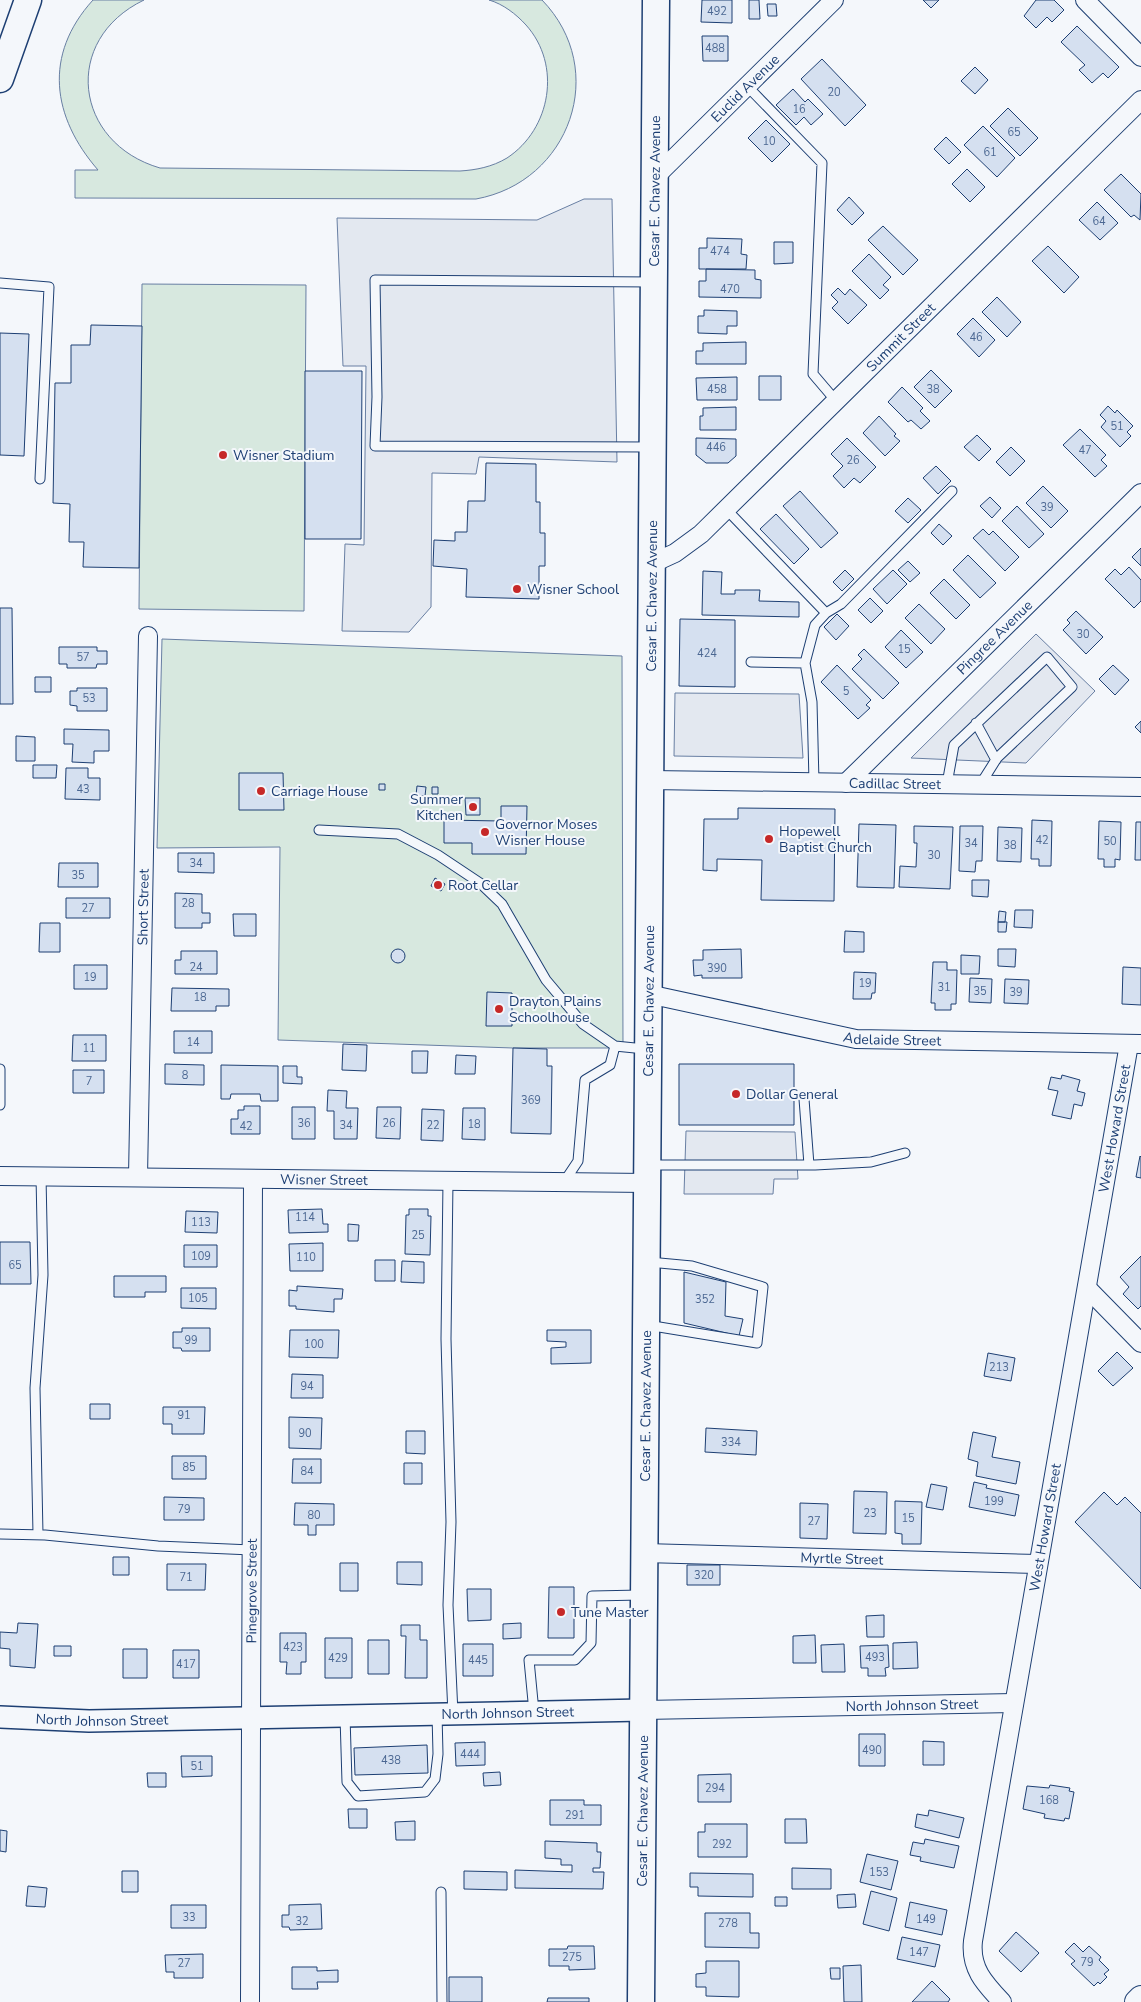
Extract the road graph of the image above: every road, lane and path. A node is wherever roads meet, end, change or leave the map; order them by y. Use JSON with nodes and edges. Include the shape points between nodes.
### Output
{"nodes":[{"id":1,"x":28,"y":0,"type":"edge"},
{"id":2,"x":656,"y":0,"type":"edge"},
{"id":3,"x":833,"y":0,"type":"edge"},
{"id":4,"x":1085,"y":0,"type":"edge"},
{"id":5,"x":1141,"y":57,"type":"edge"},
{"id":6,"x":0,"y":79,"type":"edge"},
{"id":7,"x":746,"y":86,"type":"junction"},
{"id":8,"x":1141,"y":100,"type":"edge"},
{"id":9,"x":654,"y":178,"type":"junction"},
{"id":10,"x":653,"y":282,"type":"junction"},
{"id":11,"x":0,"y":283,"type":"edge"},
{"id":12,"x":836,"y":401,"type":"junction"},
{"id":13,"x":652,"y":447,"type":"junction"},
{"id":14,"x":40,"y":479,"type":"dead end"},
{"id":15,"x":952,"y":491,"type":"dead end"},
{"id":16,"x":1141,"y":493,"type":"edge"},
{"id":17,"x":726,"y":509,"type":"junction"},
{"id":18,"x":651,"y":564,"type":"junction"},
{"id":19,"x":826,"y":612,"type":"junction"},
{"id":20,"x":148,"y":636,"type":"dead end"},
{"id":21,"x":751,"y":662,"type":"dead end"},
{"id":22,"x":805,"y":663,"type":"junction"},
{"id":23,"x":976,"y":723,"type":"junction"},
{"id":24,"x":996,"y":760,"type":"junction"},
{"id":25,"x":650,"y":780,"type":"junction"},
{"id":26,"x":814,"y":782,"type":"junction"},
{"id":27,"x":846,"y":783,"type":"junction"},
{"id":28,"x":946,"y":784,"type":"junction"},
{"id":29,"x":980,"y":785,"type":"junction"},
{"id":30,"x":1141,"y":787,"type":"edge"},
{"id":31,"x":320,"y":830,"type":"dead end"},
{"id":32,"x":648,"y":994,"type":"junction"},
{"id":33,"x":1135,"y":1044,"type":"edge"},
{"id":34,"x":615,"y":1046,"type":"junction"},
{"id":35,"x":648,"y":1048,"type":"junction"},
{"id":36,"x":0,"y":1069,"type":"edge"},
{"id":37,"x":804,"y":1099,"type":"dead end"},
{"id":38,"x":0,"y":1105,"type":"edge"},
{"id":39,"x":905,"y":1153,"type":"dead end"},
{"id":40,"x":808,"y":1164,"type":"junction"},
{"id":41,"x":647,"y":1174,"type":"junction"},
{"id":42,"x":0,"y":1176,"type":"edge"},
{"id":43,"x":41,"y":1176,"type":"junction"},
{"id":44,"x":138,"y":1177,"type":"junction"},
{"id":45,"x":253,"y":1178,"type":"junction"},
{"id":46,"x":448,"y":1181,"type":"junction"},
{"id":47,"x":564,"y":1182,"type":"junction"},
{"id":48,"x":646,"y":1261,"type":"junction"},
{"id":49,"x":1086,"y":1288,"type":"junction"},
{"id":50,"x":646,"y":1325,"type":"junction"},
{"id":51,"x":1141,"y":1342,"type":"edge"},
{"id":52,"x":0,"y":1534,"type":"edge"},
{"id":53,"x":38,"y":1534,"type":"junction"},
{"id":54,"x":252,"y":1550,"type":"junction"},
{"id":55,"x":644,"y":1553,"type":"junction"},
{"id":56,"x":1038,"y":1564,"type":"junction"},
{"id":57,"x":644,"y":1595,"type":"junction"},
{"id":58,"x":1014,"y":1702,"type":"junction"},
{"id":59,"x":643,"y":1710,"type":"junction"},
{"id":60,"x":534,"y":1712,"type":"junction"},
{"id":61,"x":445,"y":1714,"type":"junction"},
{"id":62,"x":345,"y":1716,"type":"junction"},
{"id":63,"x":0,"y":1717,"type":"edge"},
{"id":64,"x":251,"y":1718,"type":"junction"},
{"id":65,"x":441,"y":1892,"type":"dead end"},
{"id":66,"x":250,"y":2002,"type":"edge"},
{"id":67,"x":442,"y":2002,"type":"edge"},
{"id":68,"x":641,"y":2002,"type":"edge"},
{"id":69,"x":1002,"y":2002,"type":"edge"}],
"edges":[{"from":1,"to":6,"type":"main road"},
{"from":2,"to":9,"type":"main road","name":"Cesar E. Chavez Avenue"},
{"from":3,"to":7,"type":"street","name":"Euclid Avenue"},
{"from":4,"to":5,"type":"street"},
{"from":7,"to":9,"type":"street","name":"Euclid Avenue"},
{"from":7,"to":12,"type":"lane","via":[[822,163],[813,374]]},
{"from":8,"to":12,"type":"street","name":"Summit Street"},
{"from":9,"to":10,"type":"main road","name":"Cesar E. Chavez Avenue"},
{"from":10,"to":13,"type":"main road","name":"Cesar E. Chavez Avenue"},
{"from":10,"to":13,"type":"lane","via":[[375,280],[375,446]]},
{"from":11,"to":14,"type":"lane","via":[[49,287]]},
{"from":12,"to":17,"type":"street","name":"Summit Street"},
{"from":13,"to":18,"type":"main road","name":"Cesar E. Chavez Avenue"},
{"from":15,"to":19,"type":"lane","via":[[841,604]]},
{"from":16,"to":27,"type":"street","name":"Pingree Avenue"},
{"from":17,"to":18,"type":"street","name":"Summit Street","via":[[682,549]]},
{"from":17,"to":19,"type":"lane"},
{"from":18,"to":25,"type":"main road","name":"Cesar E. Chavez Avenue"},
{"from":19,"to":22,"type":"lane","via":[[814,625]]},
{"from":20,"to":44,"type":"street","name":"Short Street"},
{"from":21,"to":22,"type":"lane"},
{"from":22,"to":26,"type":"lane","via":[[812,702]]},
{"from":23,"to":24,"type":"lane"},
{"from":23,"to":24,"type":"lane","via":[[1047,657],[1072,687]]},
{"from":23,"to":28,"type":"lane","via":[[954,744]]},
{"from":24,"to":29,"type":"lane"},
{"from":25,"to":26,"type":"street","name":"Cadillac Street"},
{"from":25,"to":32,"type":"main road","name":"Cesar E. Chavez Avenue"},
{"from":26,"to":27,"type":"street","name":"Cadillac Street"},
{"from":27,"to":28,"type":"street","name":"Cadillac Street"},
{"from":28,"to":29,"type":"street","name":"Cadillac Street"},
{"from":29,"to":30,"type":"street","name":"Cadillac Street"},
{"from":31,"to":34,"type":"lane","via":[[398,834],[480,883],[502,904],[546,980],[583,1024]]},
{"from":32,"to":33,"type":"street","name":"Adelaide Street","via":[[856,1039]]},
{"from":32,"to":35,"type":"main road","name":"Cesar E. Chavez Avenue"},
{"from":33,"to":49,"type":"street","name":"West Howard Street"},
{"from":34,"to":35,"type":"lane"},
{"from":34,"to":47,"type":"lane","via":[[610,1065],[585,1080],[578,1161]]},
{"from":35,"to":41,"type":"main road","name":"Cesar E. Chavez Avenue"},
{"from":36,"to":38,"type":"lane"},
{"from":37,"to":40,"type":"lane"},
{"from":39,"to":40,"type":"lane","via":[[871,1162]]},
{"from":40,"to":41,"type":"lane"},
{"from":41,"to":47,"type":"street","name":"Wisner Street"},
{"from":41,"to":48,"type":"main road","name":"Cesar E. Chavez Avenue"},
{"from":42,"to":43,"type":"street","name":"Wisner Street"},
{"from":43,"to":44,"type":"street","name":"Wisner Street"},
{"from":43,"to":53,"type":"lane","via":[[43,1275],[35,1388]]},
{"from":44,"to":45,"type":"street","name":"Wisner Street"},
{"from":45,"to":46,"type":"street","name":"Wisner Street"},
{"from":45,"to":54,"type":"street","name":"Pinegrove Street"},
{"from":46,"to":47,"type":"street","name":"Wisner Street"},
{"from":46,"to":61,"type":"lane","via":[[446,1339],[451,1522]]},
{"from":48,"to":50,"type":"main road","name":"Cesar E. Chavez Avenue"},
{"from":48,"to":50,"type":"lane","via":[[692,1266],[763,1286],[757,1343]]},
{"from":49,"to":51,"type":"street"},
{"from":49,"to":56,"type":"street","name":"West Howard Street"},
{"from":50,"to":55,"type":"main road","name":"Cesar E. Chavez Avenue"},
{"from":52,"to":53,"type":"lane"},
{"from":53,"to":54,"type":"lane","via":[[158,1546]]},
{"from":54,"to":64,"type":"street","name":"Pinegrove Street"},
{"from":55,"to":56,"type":"street","name":"Myrtle Street"},
{"from":55,"to":57,"type":"main road","name":"Cesar E. Chavez Avenue"},
{"from":56,"to":58,"type":"street","name":"West Howard Street"},
{"from":57,"to":59,"type":"main road","name":"Cesar E. Chavez Avenue"},
{"from":57,"to":60,"type":"lane","via":[[592,1596],[591,1642],[575,1660],[529,1660]]},
{"from":58,"to":59,"type":"street","name":"North Johnson Street"},
{"from":58,"to":69,"type":"street","name":"West Howard Street","via":[[972,1947],[978,1974]]},
{"from":59,"to":60,"type":"street","name":"North Johnson Street"},
{"from":59,"to":68,"type":"main road","name":"Cesar E. Chavez Avenue"},
{"from":60,"to":61,"type":"street","name":"North Johnson Street"},
{"from":61,"to":62,"type":"street","name":"North Johnson Street"},
{"from":61,"to":62,"type":"lane","via":[[435,1778],[425,1792],[358,1796],[347,1782]]},
{"from":62,"to":64,"type":"street","name":"North Johnson Street"},
{"from":63,"to":64,"type":"street","name":"North Johnson Street","via":[[89,1721]]},
{"from":64,"to":66,"type":"street","name":"Pinegrove Street"},
{"from":65,"to":67,"type":"lane"}]}
